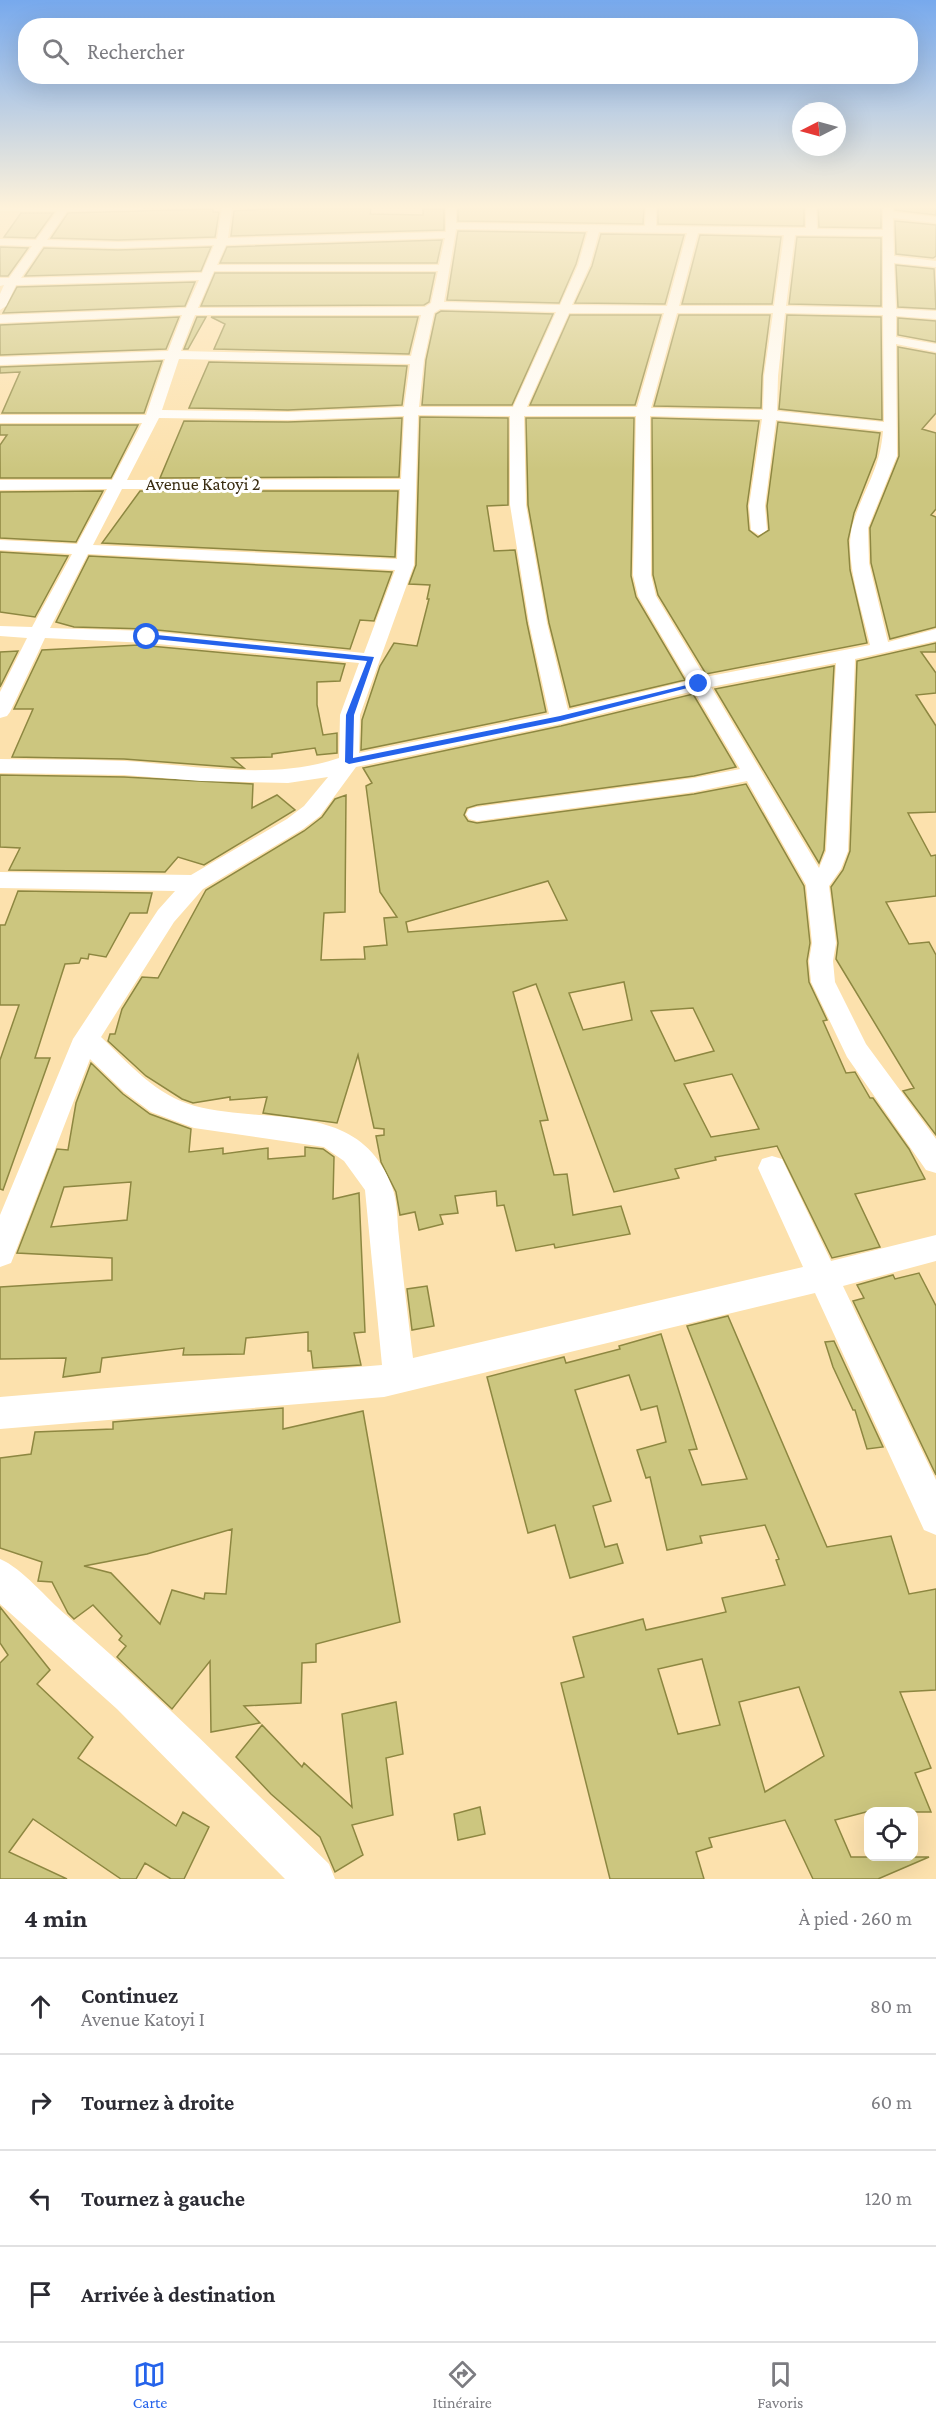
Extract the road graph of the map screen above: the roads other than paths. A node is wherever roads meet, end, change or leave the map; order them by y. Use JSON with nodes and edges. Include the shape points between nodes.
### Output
{"nodes":[{"id":1,"x":198,"y":295,"type":"edge"},
{"id":2,"x":437,"y":295,"type":"edge"},
{"id":3,"x":570,"y":295,"type":"edge"},
{"id":4,"x":676,"y":295,"type":"edge"},
{"id":5,"x":781,"y":295,"type":"edge"},
{"id":6,"x":890,"y":295,"type":"edge"},
{"id":7,"x":433,"y":308,"type":"junction"},
{"id":8,"x":563,"y":309,"type":"junction"},
{"id":9,"x":672,"y":309,"type":"junction"},
{"id":10,"x":779,"y":309,"type":"junction"},
{"id":11,"x":890,"y":310,"type":"junction"},
{"id":12,"x":190,"y":311,"type":"junction"},
{"id":13,"x":936,"y":315,"type":"edge"},
{"id":14,"x":0,"y":319,"type":"edge"},
{"id":15,"x":889,"y":339,"type":"junction"},
{"id":16,"x":936,"y":348,"type":"edge"},
{"id":17,"x":172,"y":355,"type":"junction"},
{"id":18,"x":417,"y":360,"type":"junction"},
{"id":19,"x":0,"y":361,"type":"edge"},
{"id":20,"x":411,"y":411,"type":"junction"},
{"id":21,"x":643,"y":412,"type":"junction"},
{"id":22,"x":517,"y":413,"type":"junction"},
{"id":23,"x":770,"y":414,"type":"junction"},
{"id":24,"x":153,"y":416,"type":"junction"},
{"id":25,"x":0,"y":419,"type":"edge"},
{"id":26,"x":891,"y":427,"type":"junction"},
{"id":27,"x":120,"y":484,"type":"junction"},
{"id":28,"x":407,"y":484,"type":"junction"},
{"id":29,"x":0,"y":485,"type":"edge"},
{"id":30,"x":759,"y":530,"type":"dead end"},
{"id":31,"x":0,"y":545,"type":"edge"},
{"id":32,"x":83,"y":549,"type":"junction"},
{"id":33,"x":405,"y":565,"type":"junction"},
{"id":34,"x":0,"y":631,"type":"edge"},
{"id":35,"x":39,"y":631,"type":"junction"},
{"id":36,"x":936,"y":635,"type":"edge"},
{"id":37,"x":880,"y":648,"type":"junction"},
{"id":38,"x":846,"y":654,"type":"junction"},
{"id":39,"x":371,"y":659,"type":"junction"},
{"id":40,"x":699,"y":684,"type":"junction"},
{"id":41,"x":0,"y":712,"type":"edge"},
{"id":42,"x":560,"y":718,"type":"junction"},
{"id":43,"x":349,"y":762,"type":"junction"},
{"id":44,"x":0,"y":766,"type":"edge"},
{"id":45,"x":751,"y":773,"type":"junction"},
{"id":46,"x":477,"y":814,"type":"dead end"},
{"id":47,"x":0,"y":880,"type":"edge"},
{"id":48,"x":195,"y":883,"type":"junction"},
{"id":49,"x":817,"y":885,"type":"junction"},
{"id":50,"x":86,"y":1039,"type":"junction"},
{"id":51,"x":936,"y":1161,"type":"edge"},
{"id":52,"x":772,"y":1168,"type":"dead end"},
{"id":53,"x":936,"y":1248,"type":"edge"},
{"id":54,"x":0,"y":1253,"type":"edge"},
{"id":55,"x":823,"y":1276,"type":"junction"},
{"id":56,"x":399,"y":1378,"type":"junction"},
{"id":57,"x":0,"y":1413,"type":"edge"},
{"id":58,"x":936,"y":1518,"type":"edge"},
{"id":59,"x":0,"y":1577,"type":"edge"},
{"id":60,"x":314,"y":1879,"type":"edge"}],
"edges":[{"from":1,"to":12,"type":"street"},
{"from":2,"to":7,"type":"street"},
{"from":3,"to":8,"type":"street"},
{"from":4,"to":9,"type":"street"},
{"from":5,"to":10,"type":"street"},
{"from":6,"to":11,"type":"street"},
{"from":7,"to":8,"type":"street"},
{"from":7,"to":12,"type":"street"},
{"from":7,"to":18,"type":"street"},
{"from":8,"to":9,"type":"street"},
{"from":8,"to":22,"type":"street"},
{"from":9,"to":10,"type":"street"},
{"from":9,"to":21,"type":"street"},
{"from":10,"to":11,"type":"street"},
{"from":10,"to":23,"type":"street"},
{"from":11,"to":13,"type":"street"},
{"from":11,"to":15,"type":"street"},
{"from":12,"to":14,"type":"street"},
{"from":12,"to":17,"type":"street"},
{"from":15,"to":16,"type":"street"},
{"from":15,"to":26,"type":"street"},
{"from":17,"to":18,"type":"street"},
{"from":17,"to":19,"type":"street"},
{"from":17,"to":24,"type":"street"},
{"from":18,"to":20,"type":"street"},
{"from":20,"to":22,"type":"street"},
{"from":20,"to":24,"type":"street"},
{"from":20,"to":28,"type":"street"},
{"from":21,"to":22,"type":"street"},
{"from":21,"to":23,"type":"street"},
{"from":21,"to":40,"type":"street","via":[[642,575],[647,596]]},
{"from":22,"to":42,"type":"street","via":[[519,505],[538,623]]},
{"from":23,"to":26,"type":"street"},
{"from":23,"to":30,"type":"street","via":[[757,506]]},
{"from":24,"to":25,"type":"street"},
{"from":24,"to":27,"type":"street"},
{"from":26,"to":37,"type":"street","via":[[889,456],[860,528],[859,560]]},
{"from":27,"to":28,"type":"street","name":"Avenue Katoyi 2"},
{"from":27,"to":29,"type":"street","name":"Avenue Katoyi 2"},
{"from":27,"to":32,"type":"street"},
{"from":28,"to":33,"type":"street"},
{"from":31,"to":32,"type":"street"},
{"from":32,"to":33,"type":"street"},
{"from":32,"to":35,"type":"street"},
{"from":33,"to":39,"type":"street"},
{"from":34,"to":35,"type":"street"},
{"from":35,"to":39,"type":"street","via":[[147,637]]},
{"from":35,"to":41,"type":"street"},
{"from":36,"to":37,"type":"street"},
{"from":37,"to":38,"type":"street"},
{"from":38,"to":40,"type":"street"},
{"from":38,"to":49,"type":"street","via":[[837,851],[830,869]]},
{"from":39,"to":43,"type":"street","via":[[350,715]]},
{"from":40,"to":42,"type":"street"},
{"from":40,"to":45,"type":"street"},
{"from":42,"to":43,"type":"street"},
{"from":43,"to":44,"type":"street","via":[[318,773],[288,776]]},
{"from":43,"to":48,"type":"street","via":[[327,794],[295,824]]},
{"from":45,"to":46,"type":"street","via":[[694,785]]},
{"from":45,"to":49,"type":"street"},
{"from":47,"to":48,"type":"street"},
{"from":48,"to":50,"type":"street","via":[[166,916]]},
{"from":49,"to":51,"type":"street","via":[[824,943],[820,961],[823,982],[856,1050]]},
{"from":50,"to":54,"type":"street"},
{"from":50,"to":56,"type":"street","via":[[133,1084],[161,1104],[194,1117],[330,1136],[354,1153],[379,1189]]},
{"from":52,"to":55,"type":"street"},
{"from":53,"to":55,"type":"street"},
{"from":55,"to":56,"type":"street"},
{"from":55,"to":58,"type":"street"},
{"from":56,"to":57,"type":"street"},
{"from":59,"to":60,"type":"street","via":[[25,1604],[130,1696]]}]}
